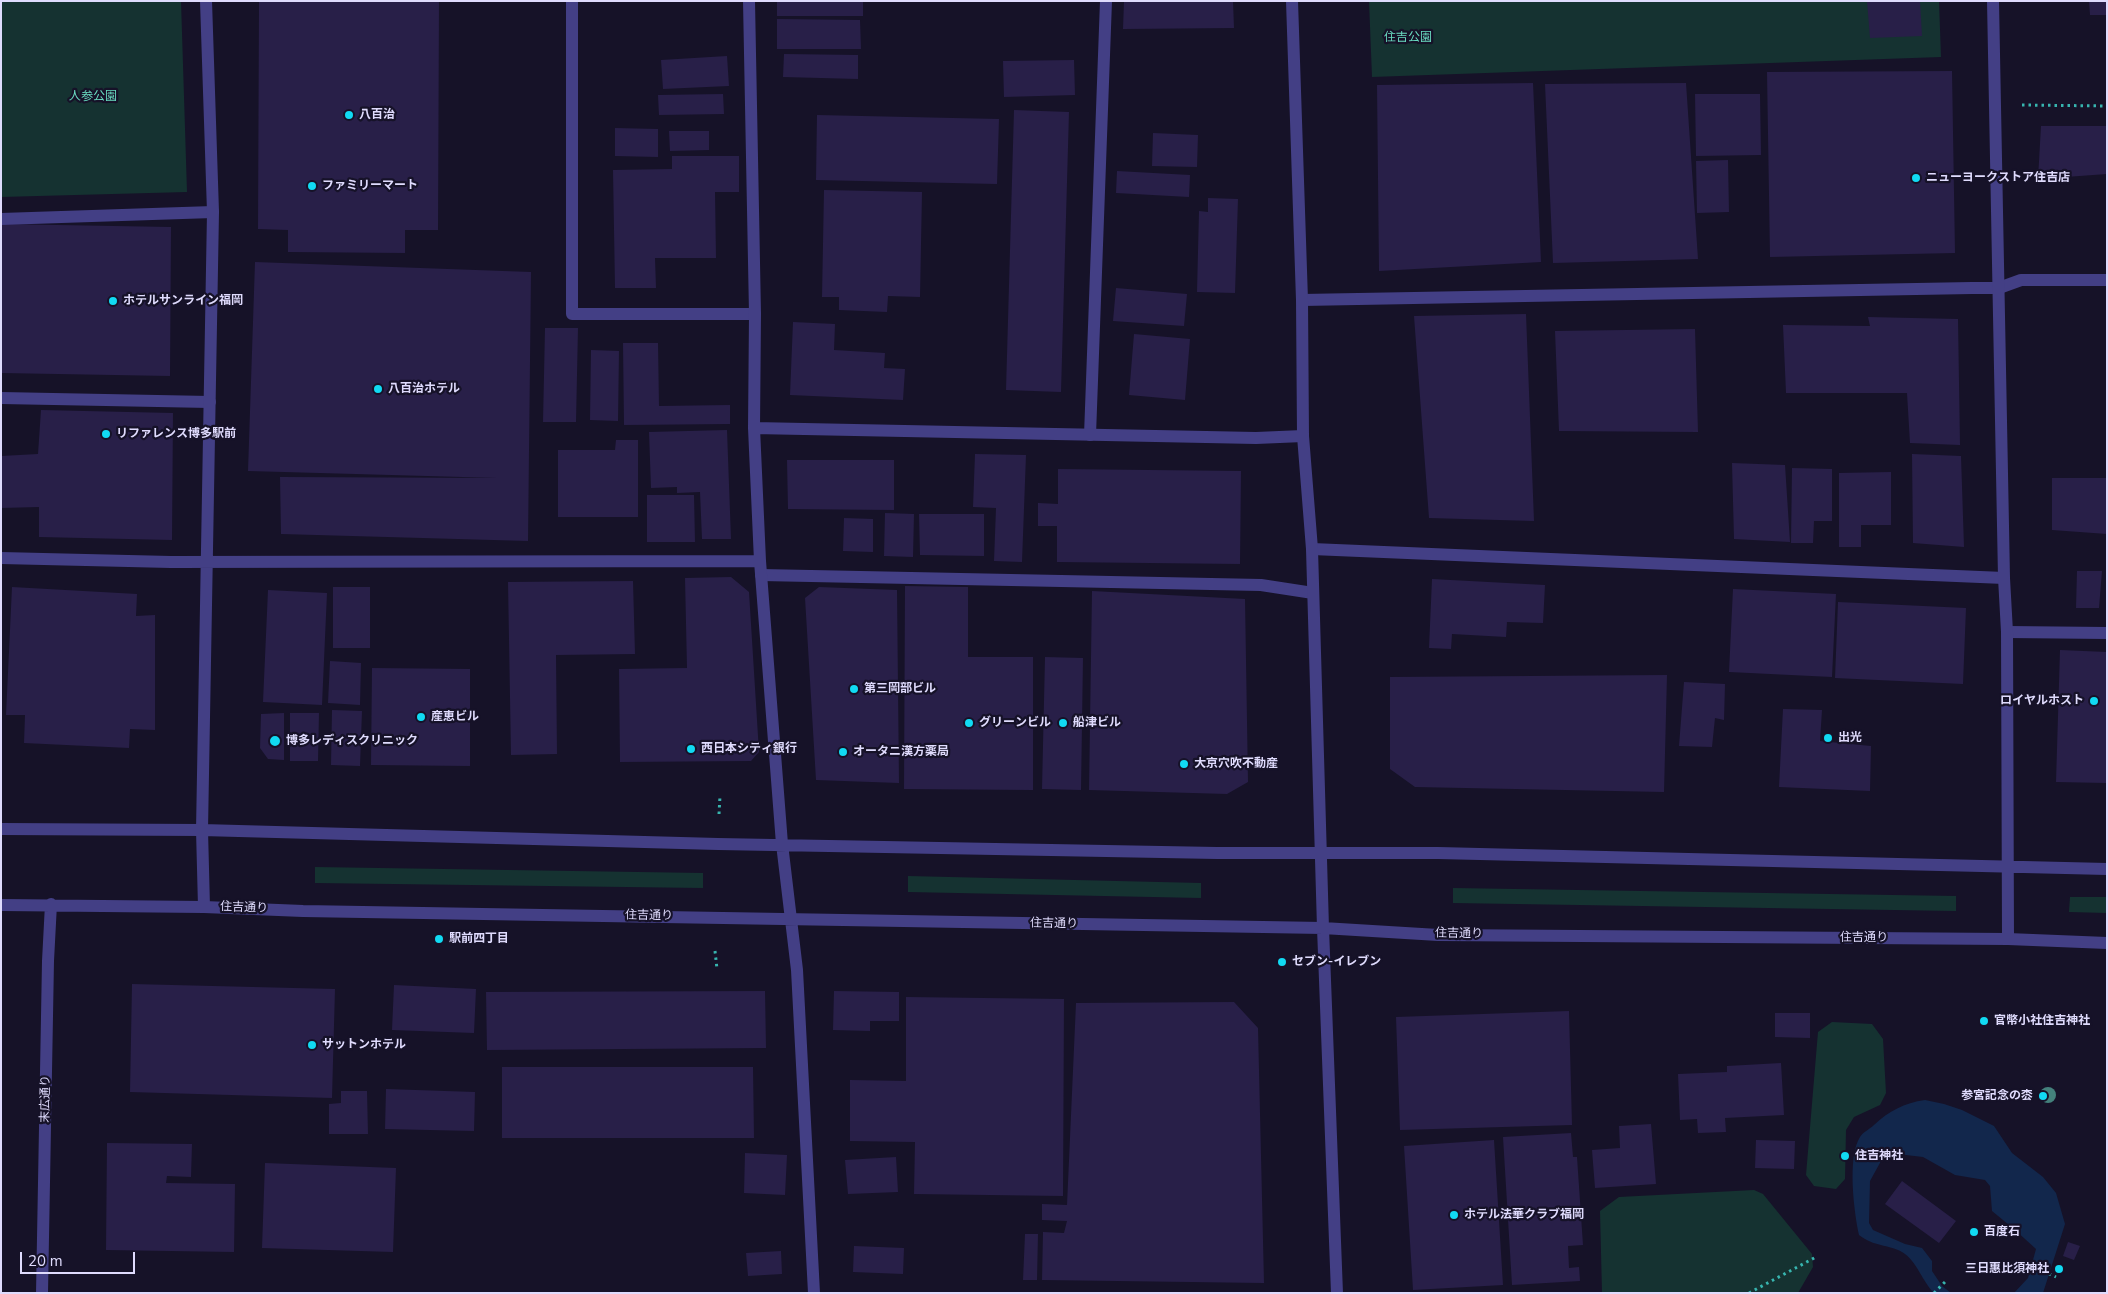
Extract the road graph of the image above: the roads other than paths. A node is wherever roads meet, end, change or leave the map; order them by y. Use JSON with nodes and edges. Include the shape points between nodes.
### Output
{"nodes":[{"id":1,"x":206,"y":1,"type":"edge"},
{"id":2,"x":572,"y":1,"type":"edge"},
{"id":3,"x":749,"y":1,"type":"edge"},
{"id":4,"x":1106,"y":1,"type":"edge"},
{"id":5,"x":1292,"y":1,"type":"edge"},
{"id":6,"x":1993,"y":1,"type":"edge"},
{"id":7,"x":213,"y":212,"type":"junction"},
{"id":8,"x":1,"y":220,"type":"edge"},
{"id":9,"x":2107,"y":280,"type":"edge"},
{"id":10,"x":1999,"y":288,"type":"junction"},
{"id":11,"x":1302,"y":300,"type":"junction"},
{"id":12,"x":755,"y":314,"type":"junction"},
{"id":13,"x":1,"y":398,"type":"edge"},
{"id":14,"x":210,"y":402,"type":"junction"},
{"id":15,"x":754,"y":428,"type":"junction"},
{"id":16,"x":1090,"y":435,"type":"junction"},
{"id":17,"x":1303,"y":436,"type":"junction"},
{"id":18,"x":1312,"y":549,"type":"junction"},
{"id":19,"x":1,"y":558,"type":"edge"},
{"id":20,"x":760,"y":561,"type":"junction"},
{"id":21,"x":206,"y":562,"type":"junction"},
{"id":22,"x":761,"y":575,"type":"junction"},
{"id":23,"x":2004,"y":578,"type":"junction"},
{"id":24,"x":1312,"y":592,"type":"junction"},
{"id":25,"x":2007,"y":632,"type":"junction"},
{"id":26,"x":2107,"y":633,"type":"edge"},
{"id":27,"x":1,"y":829,"type":"edge"},
{"id":28,"x":202,"y":830,"type":"junction"},
{"id":29,"x":782,"y":844,"type":"junction"},
{"id":30,"x":1321,"y":854,"type":"junction"},
{"id":31,"x":2008,"y":867,"type":"junction"},
{"id":32,"x":2107,"y":868,"type":"edge"},
{"id":33,"x":51,"y":904,"type":"junction"},
{"id":34,"x":1,"y":905,"type":"edge"},
{"id":35,"x":204,"y":907,"type":"junction"},
{"id":36,"x":790,"y":920,"type":"junction"},
{"id":37,"x":1323,"y":928,"type":"junction"},
{"id":38,"x":2008,"y":939,"type":"junction"},
{"id":39,"x":2107,"y":943,"type":"edge"},
{"id":40,"x":42,"y":1293,"type":"edge"},
{"id":41,"x":814,"y":1293,"type":"edge"},
{"id":42,"x":1337,"y":1293,"type":"edge"}],
"edges":[{"from":1,"to":7,"type":"street"},
{"from":2,"to":12,"type":"street","via":[[572,314]]},
{"from":3,"to":12,"type":"street"},
{"from":4,"to":16,"type":"street"},
{"from":5,"to":11,"type":"street"},
{"from":6,"to":10,"type":"street"},
{"from":7,"to":8,"type":"street"},
{"from":7,"to":14,"type":"street"},
{"from":9,"to":10,"type":"street","via":[[2021,280]]},
{"from":10,"to":11,"type":"street"},
{"from":10,"to":23,"type":"street"},
{"from":11,"to":17,"type":"street"},
{"from":12,"to":15,"type":"street"},
{"from":13,"to":14,"type":"street"},
{"from":14,"to":21,"type":"street"},
{"from":15,"to":16,"type":"street"},
{"from":15,"to":20,"type":"street"},
{"from":16,"to":17,"type":"street"},
{"from":17,"to":18,"type":"street"},
{"from":18,"to":23,"type":"street"},
{"from":18,"to":24,"type":"street"},
{"from":19,"to":21,"type":"street"},
{"from":20,"to":21,"type":"street"},
{"from":20,"to":22,"type":"street"},
{"from":21,"to":28,"type":"street"},
{"from":22,"to":24,"type":"street","via":[[1261,585]]},
{"from":22,"to":29,"type":"street"},
{"from":23,"to":25,"type":"street"},
{"from":24,"to":30,"type":"street"},
{"from":25,"to":26,"type":"street"},
{"from":25,"to":31,"type":"street"},
{"from":27,"to":28,"type":"street"},
{"from":28,"to":29,"type":"street"},
{"from":28,"to":35,"type":"street"},
{"from":29,"to":30,"type":"street"},
{"from":29,"to":36,"type":"street"},
{"from":30,"to":31,"type":"street"},
{"from":30,"to":37,"type":"street"},
{"from":31,"to":32,"type":"street"},
{"from":31,"to":38,"type":"street"},
{"from":33,"to":34,"type":"street","name":"住吉通り"},
{"from":33,"to":35,"type":"street","name":"住吉通り"},
{"from":33,"to":40,"type":"street","name":"末広通り"},
{"from":35,"to":36,"type":"street","name":"住吉通り"},
{"from":36,"to":37,"type":"street","name":"住吉通り"},
{"from":36,"to":41,"type":"street","via":[[797,970]]},
{"from":37,"to":38,"type":"street","name":"住吉通り","via":[[1438,934]]},
{"from":37,"to":42,"type":"street"},
{"from":38,"to":39,"type":"street","name":"住吉通り"}]}
